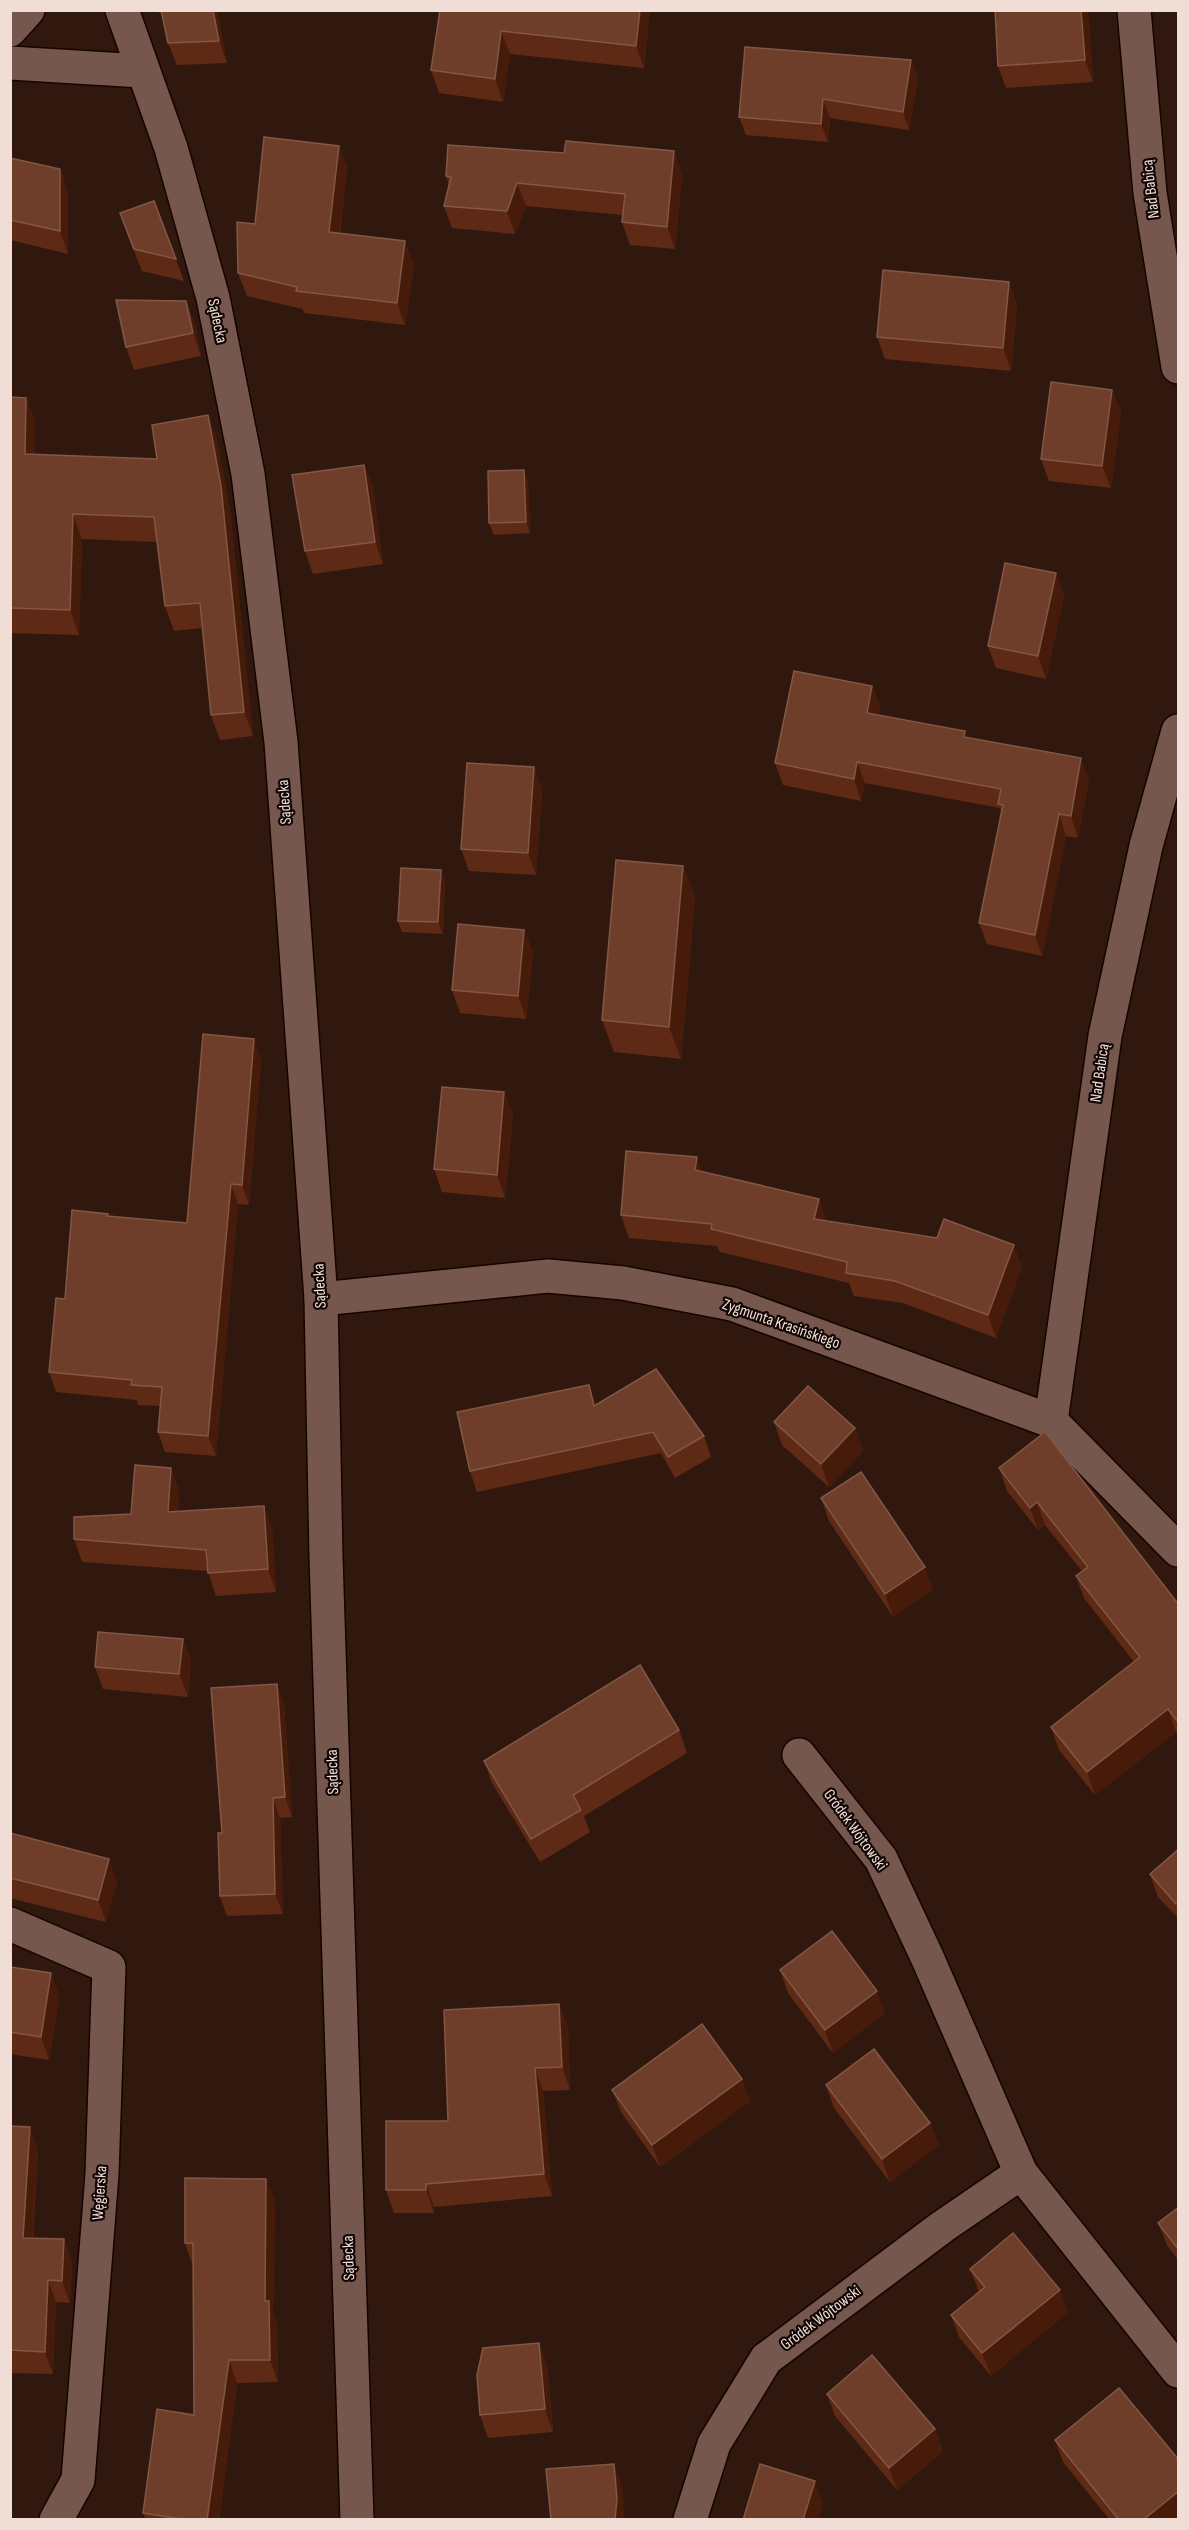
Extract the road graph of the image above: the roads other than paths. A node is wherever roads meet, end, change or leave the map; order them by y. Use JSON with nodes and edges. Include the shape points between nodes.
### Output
{"nodes":[{"id":1,"x":28,"y":10,"type":"edge"},
{"id":2,"x":122,"y":10,"type":"edge"},
{"id":3,"x":1134,"y":10,"type":"edge"},
{"id":4,"x":10,"y":30,"type":"edge"},
{"id":5,"x":10,"y":63,"type":"edge"},
{"id":6,"x":142,"y":71,"type":"junction"},
{"id":7,"x":1179,"y":367,"type":"edge"},
{"id":8,"x":1179,"y":731,"type":"edge"},
{"id":9,"x":321,"y":1299,"type":"junction"},
{"id":10,"x":1051,"y":1421,"type":"junction"},
{"id":11,"x":1179,"y":1550,"type":"edge"},
{"id":12,"x":799,"y":1755,"type":"dead end"},
{"id":13,"x":10,"y":1924,"type":"edge"},
{"id":14,"x":1021,"y":2173,"type":"junction"},
{"id":15,"x":1179,"y":2371,"type":"edge"},
{"id":16,"x":56,"y":2520,"type":"edge"},
{"id":17,"x":357,"y":2520,"type":"edge"},
{"id":18,"x":690,"y":2520,"type":"edge"}],
"edges":[{"from":1,"to":4,"type":"street"},
{"from":2,"to":6,"type":"street","name":"Sądecka"},
{"from":3,"to":7,"type":"street","name":"Nad Babicą","via":[[1150,194]]},
{"from":5,"to":6,"type":"street"},
{"from":6,"to":9,"type":"street","name":"Sądecka","via":[[171,148],[213,298],[248,474],[281,742]]},
{"from":8,"to":10,"type":"street","name":"Nad Babicą","via":[[1146,846],[1105,1036]]},
{"from":9,"to":10,"type":"street","name":"Zygmunta Krasińskiego","via":[[548,1276],[623,1283],[732,1304]]},
{"from":9,"to":17,"type":"street","name":"Sądecka"},
{"from":10,"to":11,"type":"street","name":"Zygmunta Krasińskiego"},
{"from":12,"to":14,"type":"street","name":"Gródek Wójtowski","via":[[880,1859]]},
{"from":13,"to":16,"type":"street","name":"Węgierska","via":[[109,1967],[102,2174],[78,2480]]},
{"from":14,"to":15,"type":"street","name":"Gródek Wójtowski"},
{"from":14,"to":18,"type":"street","name":"Gródek Wójtowski","via":[[766,2359],[714,2444]]}]}
